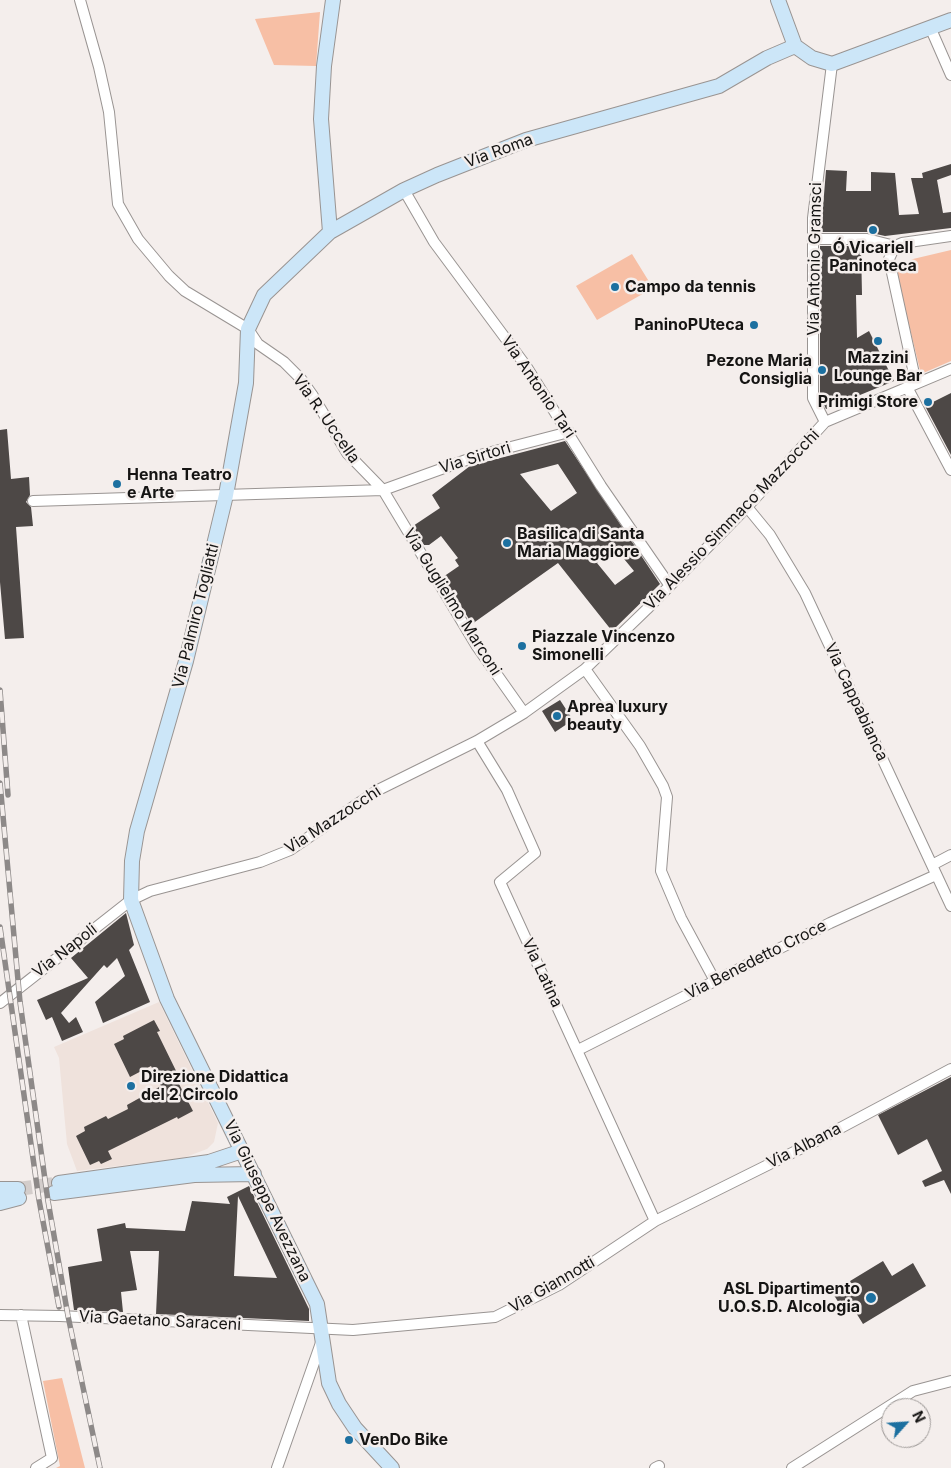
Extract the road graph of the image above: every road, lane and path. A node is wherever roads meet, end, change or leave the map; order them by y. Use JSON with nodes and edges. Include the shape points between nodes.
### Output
{"nodes":[{"id":1,"x":80,"y":0,"type":"edge"},
{"id":2,"x":333,"y":0,"type":"edge"},
{"id":3,"x":778,"y":0,"type":"edge"},
{"id":4,"x":951,"y":20,"type":"edge"},
{"id":5,"x":930,"y":28,"type":"junction"},
{"id":6,"x":795,"y":46,"type":"junction"},
{"id":7,"x":832,"y":64,"type":"junction"},
{"id":8,"x":951,"y":75,"type":"edge"},
{"id":9,"x":404,"y":190,"type":"junction"},
{"id":10,"x":330,"y":232,"type":"junction"},
{"id":11,"x":951,"y":236,"type":"edge"},
{"id":12,"x":812,"y":239,"type":"junction"},
{"id":13,"x":895,"y":246,"type":"junction"},
{"id":14,"x":248,"y":329,"type":"junction"},
{"id":15,"x":951,"y":369,"type":"edge"},
{"id":16,"x":912,"y":385,"type":"junction"},
{"id":17,"x":825,"y":422,"type":"junction"},
{"id":18,"x":569,"y":432,"type":"junction"},
{"id":19,"x":951,"y":470,"type":"edge"},
{"id":20,"x":383,"y":490,"type":"junction"},
{"id":21,"x":226,"y":495,"type":"junction"},
{"id":22,"x":33,"y":501,"type":"dead end"},
{"id":23,"x":747,"y":507,"type":"junction"},
{"id":24,"x":670,"y":586,"type":"junction"},
{"id":25,"x":585,"y":669,"type":"junction"},
{"id":26,"x":524,"y":713,"type":"junction"},
{"id":27,"x":477,"y":741,"type":"junction"},
{"id":28,"x":951,"y":855,"type":"edge"},
{"id":29,"x":932,"y":865,"type":"junction"},
{"id":30,"x":936,"y":875,"type":"junction"},
{"id":31,"x":131,"y":900,"type":"junction"},
{"id":32,"x":951,"y":906,"type":"edge"},
{"id":33,"x":715,"y":981,"type":"junction"},
{"id":34,"x":0,"y":1003,"type":"edge"},
{"id":35,"x":578,"y":1050,"type":"junction"},
{"id":36,"x":951,"y":1069,"type":"edge"},
{"id":37,"x":242,"y":1151,"type":"junction"},
{"id":38,"x":254,"y":1174,"type":"junction"},
{"id":39,"x":0,"y":1189,"type":"edge"},
{"id":40,"x":0,"y":1202,"type":"edge"},
{"id":41,"x":655,"y":1221,"type":"junction"},
{"id":42,"x":0,"y":1315,"type":"edge"},
{"id":43,"x":21,"y":1315,"type":"junction"},
{"id":44,"x":321,"y":1335,"type":"junction"},
{"id":45,"x":951,"y":1381,"type":"edge"},
{"id":46,"x":36,"y":1468,"type":"edge"},
{"id":47,"x":277,"y":1468,"type":"edge"},
{"id":48,"x":392,"y":1468,"type":"edge"},
{"id":49,"x":792,"y":1468,"type":"edge"}],
"edges":[{"from":1,"to":14,"type":"street","via":[[110,112],[120,210],[138,239],[174,281],[207,306]]},
{"from":2,"to":10,"type":"street","via":[[321,119]]},
{"from":3,"to":6,"type":"street"},
{"from":4,"to":5,"type":"street"},
{"from":5,"to":7,"type":"street"},
{"from":5,"to":8,"type":"street"},
{"from":6,"to":7,"type":"street","via":[[812,58]]},
{"from":6,"to":9,"type":"street","name":"Via Roma","via":[[719,86],[526,140]]},
{"from":7,"to":12,"type":"street","name":"Via Antonio Gramsci"},
{"from":9,"to":10,"type":"street","name":"Via Roma"},
{"from":9,"to":18,"type":"street","name":"Via Antonio Tari","via":[[434,242],[526,366]]},
{"from":10,"to":14,"type":"street","name":"Via Roma","via":[[264,295]]},
{"from":11,"to":13,"type":"street"},
{"from":12,"to":13,"type":"street","via":[[867,239]]},
{"from":12,"to":17,"type":"street","name":"Via Antonio Gramsci","via":[[813,398]]},
{"from":13,"to":16,"type":"street","via":[[889,258]]},
{"from":14,"to":20,"type":"street","name":"Via R. Uccella","via":[[258,344],[301,379],[347,453]]},
{"from":14,"to":21,"type":"street","name":"Via Palmiro Togliatti","via":[[246,383]]},
{"from":15,"to":16,"type":"street","name":"Via Alessio Simmaco Mazzocchi"},
{"from":16,"to":17,"type":"street","name":"Via Alessio Simmaco Mazzocchi"},
{"from":16,"to":19,"type":"street"},
{"from":17,"to":23,"type":"street","name":"Via Alessio Simmaco Mazzocchi"},
{"from":18,"to":20,"type":"street","name":"Via Sirtori","via":[[480,455]]},
{"from":18,"to":24,"type":"street","name":"Via Antonio Tari","via":[[601,486]]},
{"from":20,"to":21,"type":"street","name":"Via Sirtori"},
{"from":20,"to":26,"type":"street","name":"Via Guglielmo Marconi","via":[[476,645]]},
{"from":21,"to":22,"type":"street","name":"Via Sirtori"},
{"from":21,"to":31,"type":"street","name":"Via Palmiro Togliatti","via":[[186,661],[137,831]]},
{"from":23,"to":24,"type":"street","name":"Via Alessio Simmaco Mazzocchi"},
{"from":23,"to":29,"type":"street","name":"Via Cappabianca","via":[[770,535],[805,593]]},
{"from":24,"to":25,"type":"street","name":"Via Alessio Simmaco Mazzocchi"},
{"from":25,"to":26,"type":"street","name":"Via Alessio Simmaco Mazzocchi"},
{"from":25,"to":33,"type":"street","via":[[640,746],[663,786],[667,796],[661,871],[681,918]]},
{"from":26,"to":27,"type":"street","name":"Via Mazzocchi"},
{"from":27,"to":31,"type":"street","name":"Via Mazzocchi","via":[[378,790],[290,850],[260,862],[150,891]]},
{"from":27,"to":35,"type":"street","name":"Via Latina","via":[[507,790],[535,853],[500,882]]},
{"from":28,"to":29,"type":"street"},
{"from":29,"to":30,"type":"street","name":"Via Cappabianca"},
{"from":30,"to":32,"type":"street","name":"Via Cappabianca"},
{"from":30,"to":33,"type":"street","name":"Via Benedetto Croce","via":[[830,923]]},
{"from":31,"to":34,"type":"street","name":"Via Napoli"},
{"from":31,"to":37,"type":"street","name":"Via Giuseppe Avezzana","via":[[166,999]]},
{"from":33,"to":35,"type":"street","name":"Via Benedetto Croce"},
{"from":35,"to":41,"type":"street","name":"Via Latina"},
{"from":36,"to":41,"type":"street","name":"Via Albana"},
{"from":37,"to":38,"type":"street","name":"Via Giuseppe Avezzana"},
{"from":37,"to":38,"type":"street","via":[[209,1162],[54,1189],[194,1175]]},
{"from":38,"to":44,"type":"street","name":"Via Giuseppe Avezzana","via":[[310,1287],[317,1304]]},
{"from":39,"to":40,"type":"street","via":[[18,1194]]},
{"from":41,"to":44,"type":"street","name":"Via Giannotti","via":[[559,1285],[495,1316]]},
{"from":42,"to":43,"type":"street","name":"Via Gaetano Saraceni"},
{"from":43,"to":44,"type":"street","name":"Via Gaetano Saraceni"},
{"from":43,"to":46,"type":"street","via":[[52,1458]]},
{"from":44,"to":47,"type":"street"},
{"from":44,"to":48,"type":"street","name":"Via Giuseppe Avezzana","via":[[329,1383],[339,1404],[355,1428]]},
{"from":45,"to":49,"type":"street","via":[[912,1391]]}]}
